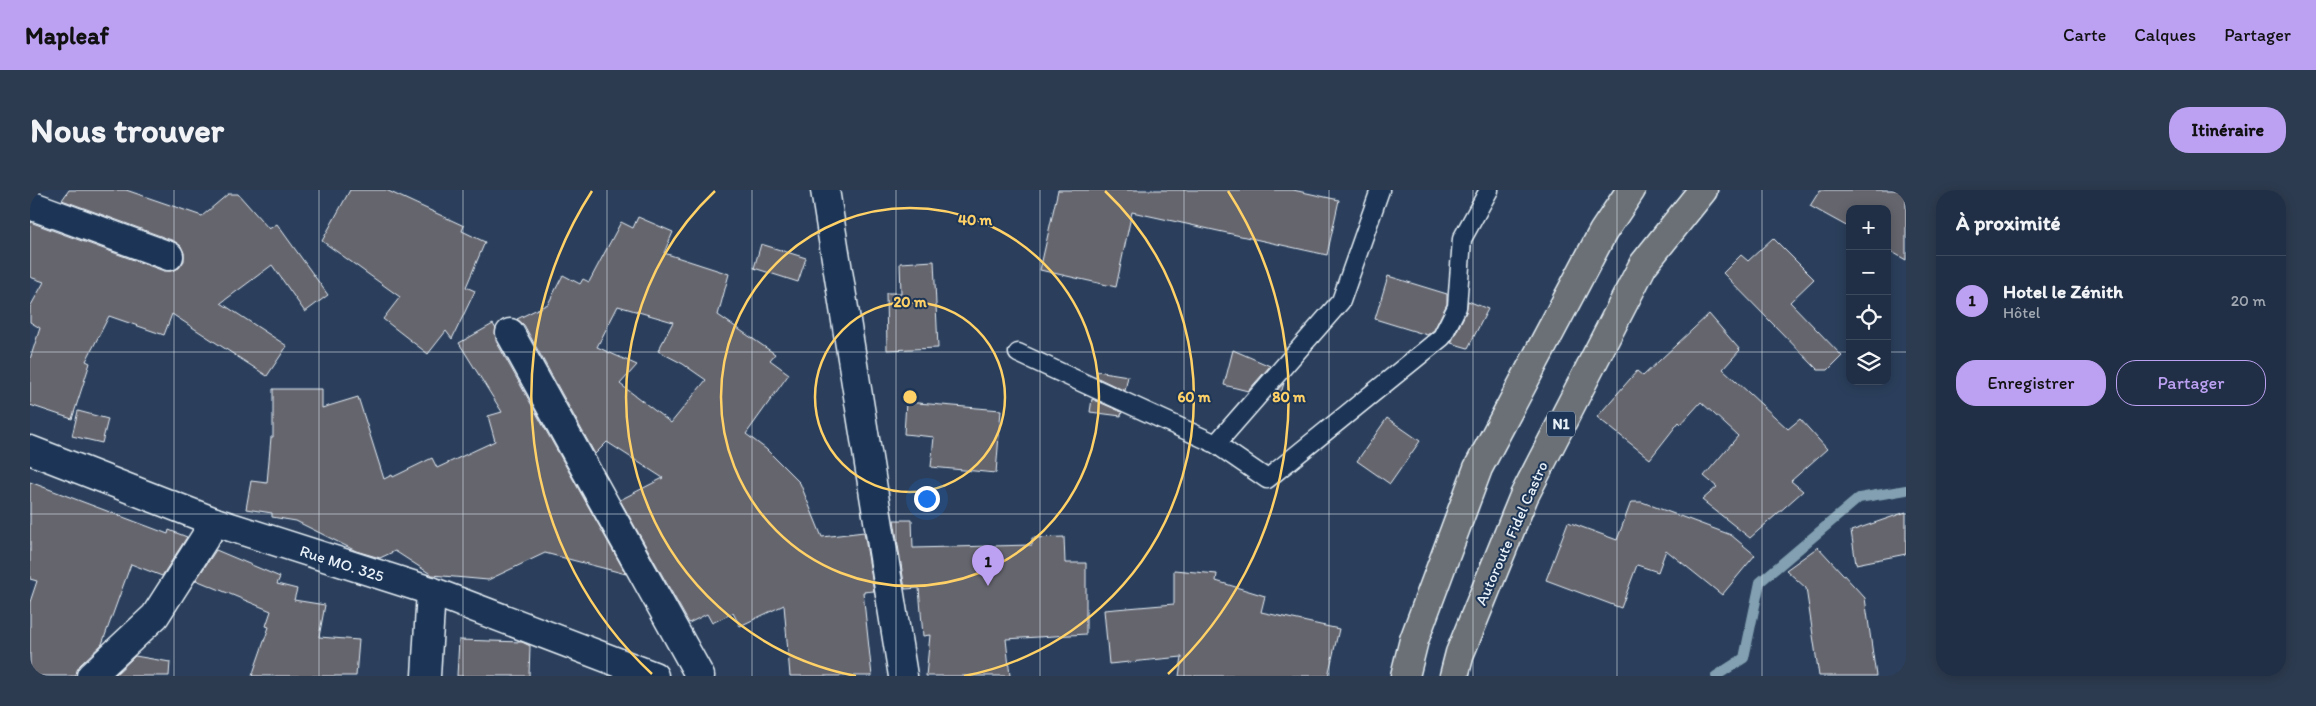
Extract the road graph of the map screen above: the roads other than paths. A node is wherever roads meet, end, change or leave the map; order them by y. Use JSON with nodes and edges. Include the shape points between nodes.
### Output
{"nodes":[{"id":1,"x":825,"y":190,"type":"edge"},
{"id":2,"x":1380,"y":190,"type":"edge"},
{"id":3,"x":1489,"y":190,"type":"edge"},
{"id":4,"x":1631,"y":190,"type":"edge"},
{"id":5,"x":1703,"y":190,"type":"edge"},
{"id":6,"x":30,"y":205,"type":"edge"},
{"id":7,"x":169,"y":256,"type":"dead end"},
{"id":8,"x":510,"y":333,"type":"dead end"},
{"id":9,"x":1018,"y":353,"type":"dead end"},
{"id":10,"x":1216,"y":444,"type":"junction"},
{"id":11,"x":30,"y":450,"type":"edge"},
{"id":12,"x":215,"y":522,"type":"junction"},
{"id":13,"x":431,"y":591,"type":"junction"},
{"id":14,"x":90,"y":676,"type":"edge"},
{"id":15,"x":426,"y":676,"type":"edge"},
{"id":16,"x":654,"y":676,"type":"edge"},
{"id":17,"x":700,"y":676,"type":"edge"},
{"id":18,"x":903,"y":676,"type":"edge"},
{"id":19,"x":1405,"y":676,"type":"edge"},
{"id":20,"x":1454,"y":676,"type":"edge"}],
"edges":[{"from":1,"to":18,"type":"street"},
{"from":2,"to":10,"type":"lane","via":[[1341,301]]},
{"from":3,"to":10,"type":"lane","via":[[1462,239],[1457,307],[1442,337],[1268,479]]},
{"from":4,"to":19,"type":"highway","via":[[1603,232],[1478,468],[1414,640]]},
{"from":5,"to":20,"type":"highway","name":"Autoroute Fidel Castro","number":"N1","via":[[1643,265],[1542,460],[1524,496]]},
{"from":6,"to":7,"type":"street"},
{"from":8,"to":17,"type":"street"},
{"from":9,"to":10,"type":"lane"},
{"from":11,"to":12,"type":"street","name":"Rue MO. 325"},
{"from":12,"to":13,"type":"street","name":"Rue MO. 325"},
{"from":12,"to":14,"type":"street","via":[[155,616]]},
{"from":13,"to":15,"type":"street"},
{"from":13,"to":16,"type":"street","name":"Rue MO. 325"}]}
